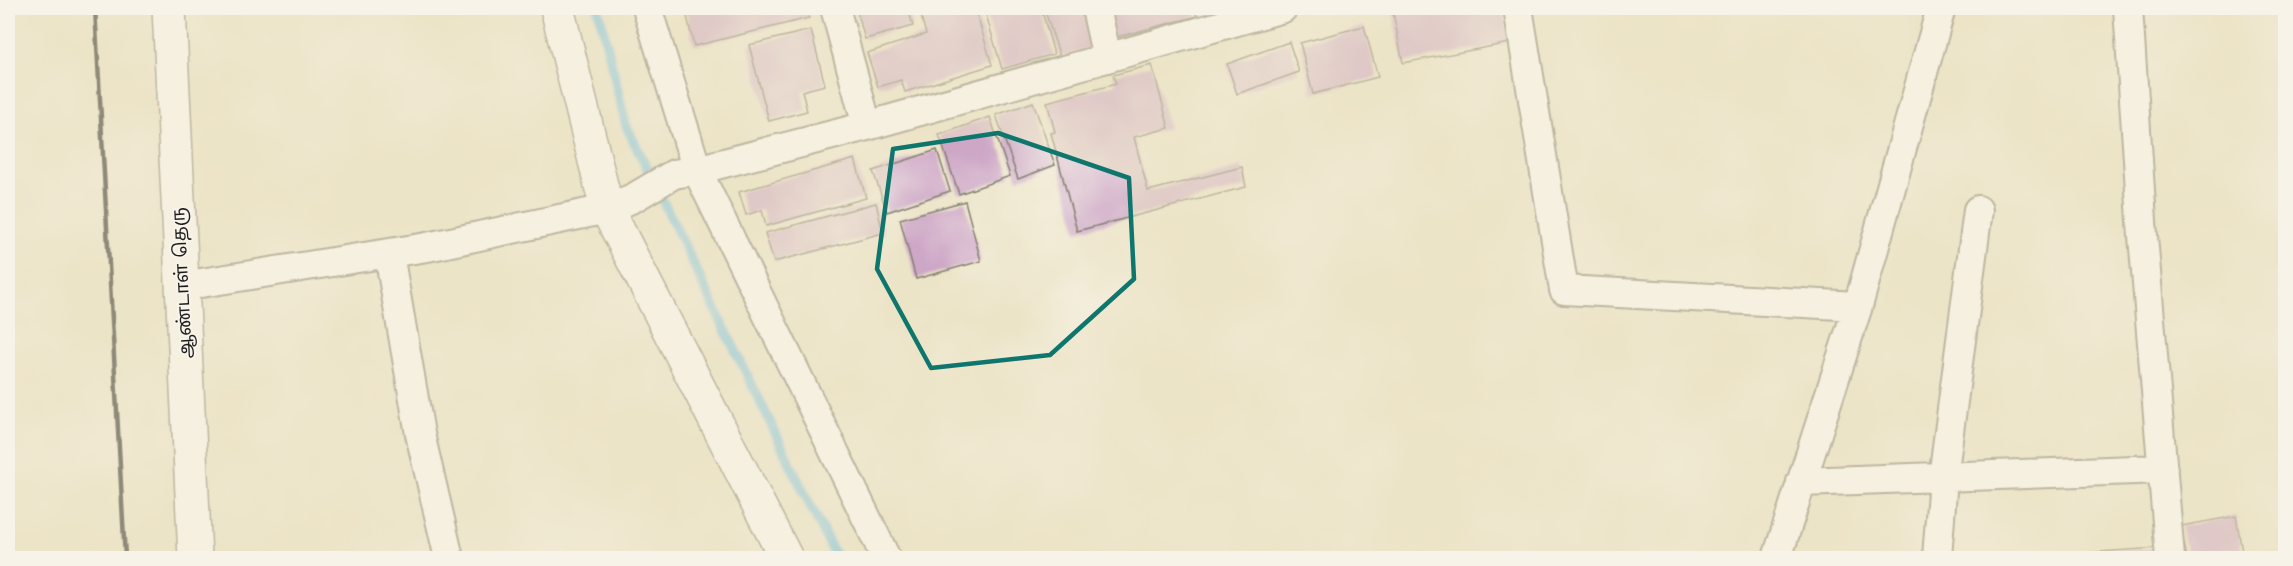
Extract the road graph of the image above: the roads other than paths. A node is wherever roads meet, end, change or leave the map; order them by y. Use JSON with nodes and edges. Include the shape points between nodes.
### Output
{"nodes":[{"id":1,"x":169,"y":8,"type":"edge"},
{"id":2,"x":557,"y":8,"type":"edge"},
{"id":3,"x":647,"y":8,"type":"edge"},
{"id":4,"x":835,"y":8,"type":"edge"},
{"id":5,"x":1096,"y":8,"type":"edge"},
{"id":6,"x":1283,"y":8,"type":"edge"},
{"id":7,"x":1518,"y":8,"type":"edge"},
{"id":8,"x":1941,"y":8,"type":"edge"},
{"id":9,"x":2128,"y":8,"type":"edge"},
{"id":10,"x":1107,"y":58,"type":"junction"},
{"id":11,"x":867,"y":126,"type":"junction"},
{"id":12,"x":685,"y":172,"type":"junction"},
{"id":13,"x":620,"y":203,"type":"junction"},
{"id":14,"x":1978,"y":210,"type":"dead end"},
{"id":15,"x":389,"y":254,"type":"junction"},
{"id":16,"x":182,"y":286,"type":"junction"},
{"id":17,"x":1858,"y":306,"type":"junction"},
{"id":18,"x":2163,"y":469,"type":"junction"},
{"id":19,"x":1942,"y":478,"type":"junction"},
{"id":20,"x":1801,"y":482,"type":"junction"},
{"id":21,"x":195,"y":558,"type":"edge"},
{"id":22,"x":449,"y":558,"type":"edge"},
{"id":23,"x":786,"y":558,"type":"edge"},
{"id":24,"x":886,"y":558,"type":"edge"},
{"id":25,"x":1777,"y":558,"type":"edge"},
{"id":26,"x":1937,"y":558,"type":"edge"},
{"id":27,"x":2170,"y":558,"type":"edge"}],
"edges":[{"from":1,"to":16,"type":"street","name":"ஆண்டாள் தெரு"},
{"from":2,"to":13,"type":"street"},
{"from":3,"to":12,"type":"street"},
{"from":4,"to":11,"type":"street"},
{"from":5,"to":10,"type":"street"},
{"from":6,"to":10,"type":"street"},
{"from":7,"to":17,"type":"street","via":[[1564,290]]},
{"from":8,"to":17,"type":"street"},
{"from":9,"to":18,"type":"street"},
{"from":10,"to":11,"type":"street"},
{"from":11,"to":12,"type":"street"},
{"from":12,"to":13,"type":"street"},
{"from":12,"to":24,"type":"street"},
{"from":13,"to":15,"type":"street"},
{"from":13,"to":23,"type":"street"},
{"from":14,"to":19,"type":"street"},
{"from":15,"to":16,"type":"street"},
{"from":15,"to":22,"type":"street","via":[[420,434]]},
{"from":16,"to":21,"type":"street","name":"ஆண்டாள் தெரு"},
{"from":17,"to":20,"type":"street"},
{"from":18,"to":19,"type":"street"},
{"from":18,"to":27,"type":"street"},
{"from":19,"to":20,"type":"street"},
{"from":19,"to":26,"type":"street"},
{"from":20,"to":25,"type":"street"}]}
